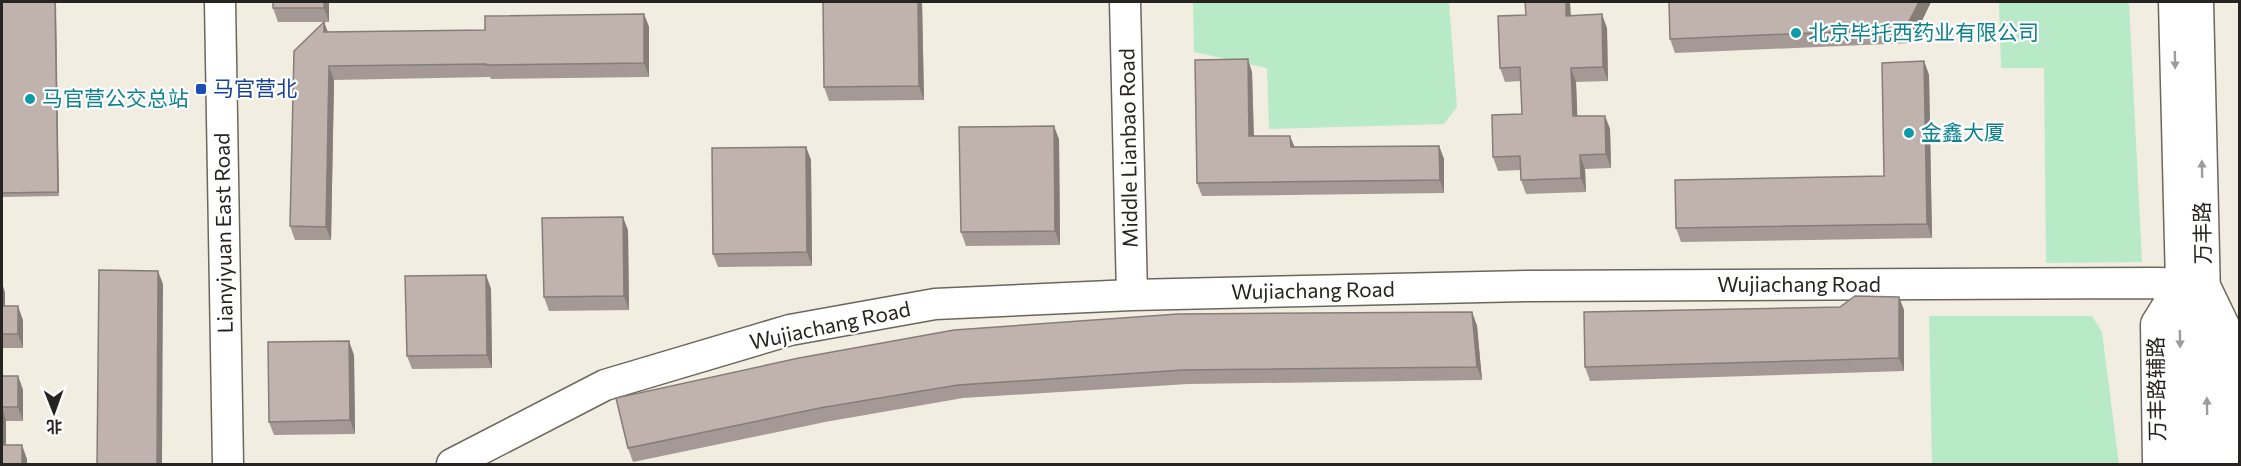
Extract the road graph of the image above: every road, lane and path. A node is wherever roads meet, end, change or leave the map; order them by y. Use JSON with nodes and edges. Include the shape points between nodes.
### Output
{"nodes":[{"id":1,"x":220,"y":2,"type":"edge"},
{"id":2,"x":1125,"y":2,"type":"edge"},
{"id":3,"x":2174,"y":2,"type":"edge"},
{"id":4,"x":2198,"y":2,"type":"edge"},
{"id":5,"x":2193,"y":284,"type":"junction"},
{"id":6,"x":1132,"y":295,"type":"junction"},
{"id":7,"x":228,"y":465,"type":"edge"},
{"id":8,"x":452,"y":465,"type":"edge"},
{"id":9,"x":2158,"y":465,"type":"edge"},
{"id":10,"x":2182,"y":465,"type":"edge"},
{"id":11,"x":2209,"y":465,"type":"edge"},
{"id":12,"x":2234,"y":465,"type":"edge"}],
"edges":[{"from":1,"to":7,"type":"street","name":"Lianyiyuan East Road"},
{"from":2,"to":6,"type":"street","name":"Middle Lianbao Road"},
{"from":3,"to":5,"type":"street","name":"万丰路","one_way":true},
{"from":5,"to":4,"type":"street","name":"万丰路","one_way":true},
{"from":5,"to":6,"type":"street","name":"Wujiachang Road","via":[[1528,286]]},
{"from":5,"to":9,"type":"street","name":"万丰路辅路","via":[[2156,324]]},
{"from":5,"to":10,"type":"street","name":"万丰路","one_way":true},
{"from":11,"to":5,"type":"street","name":"万丰路","one_way":true},
{"from":5,"to":12,"type":"street","via":[[2233,344]]},
{"from":6,"to":8,"type":"street","name":"Wujiachang Road","via":[[935,304],[790,330],[605,386]]}]}
